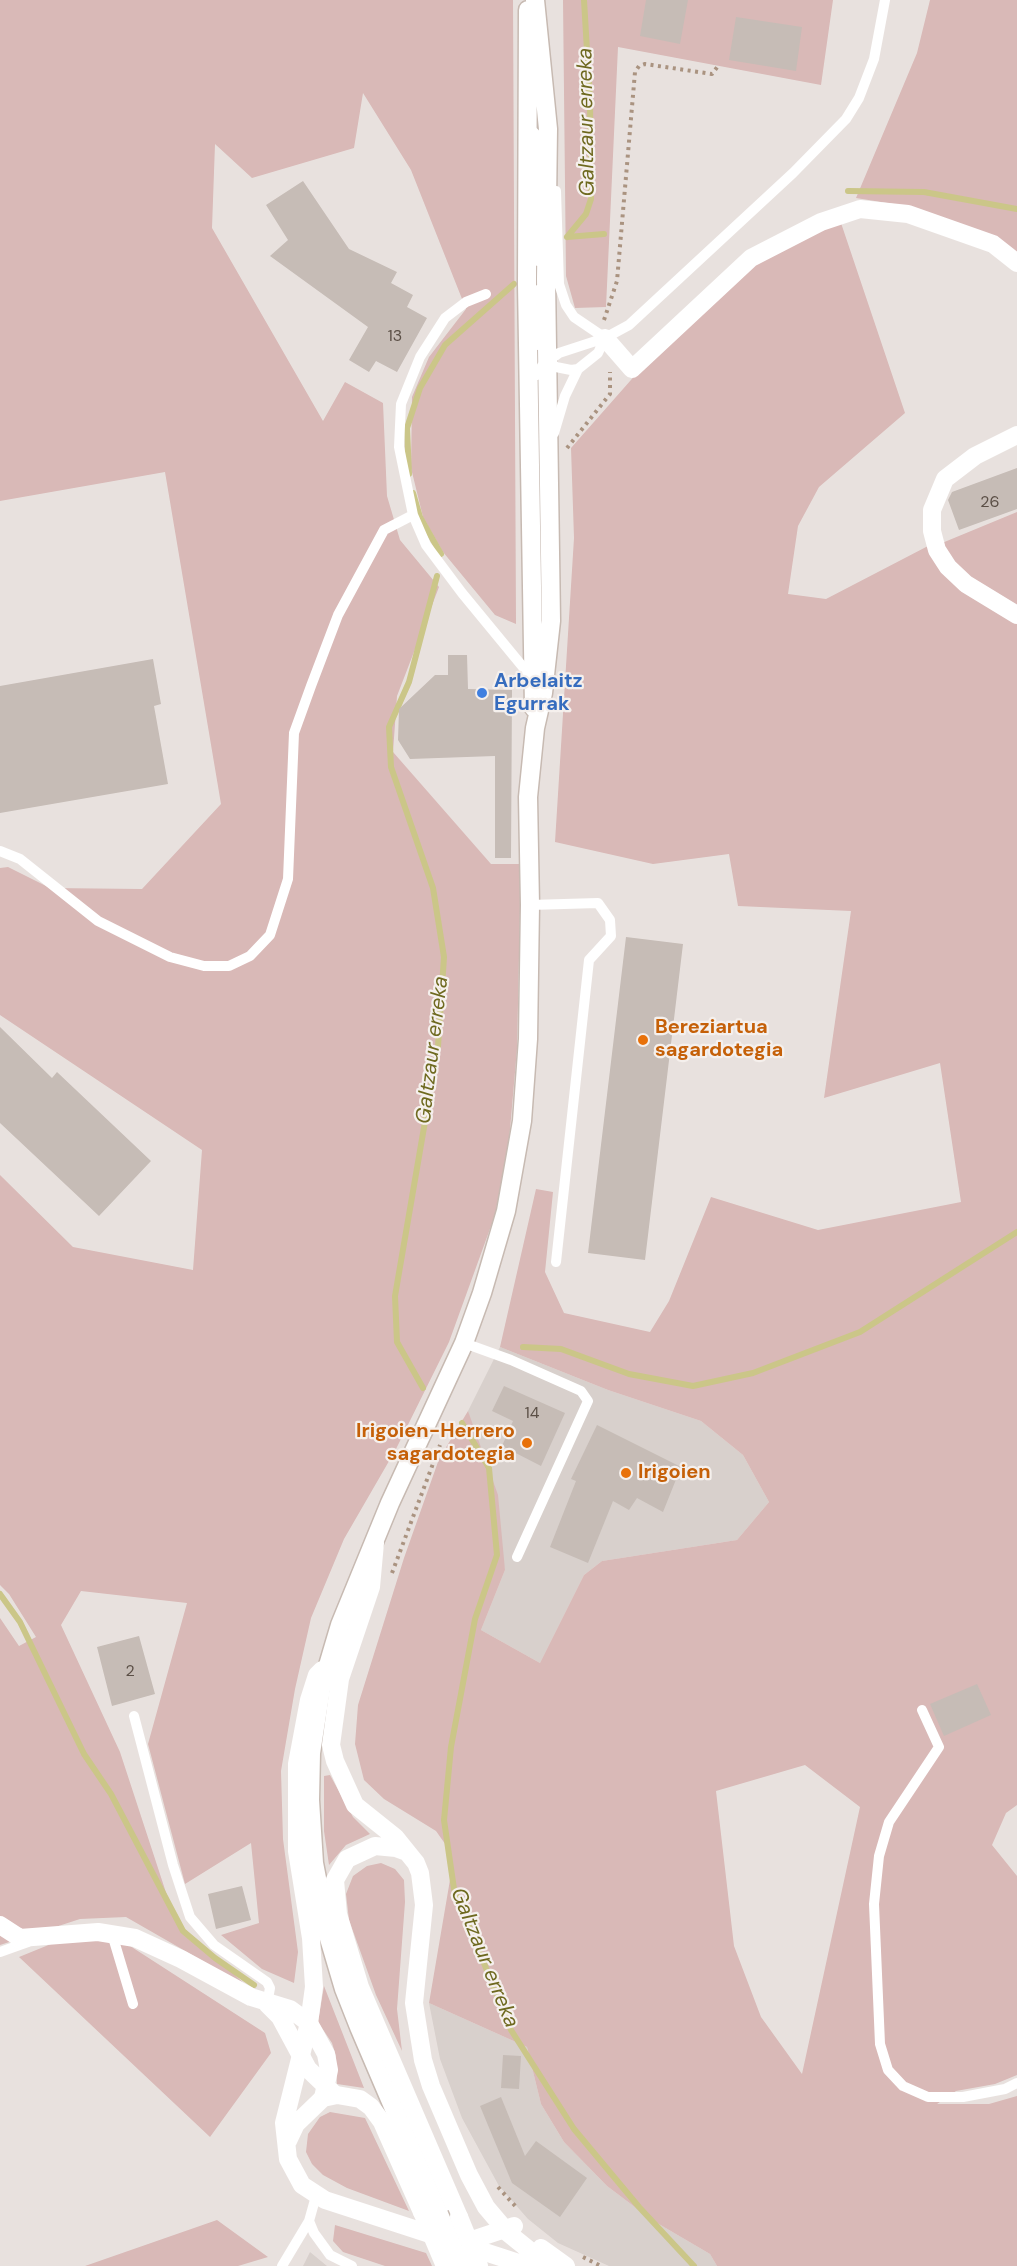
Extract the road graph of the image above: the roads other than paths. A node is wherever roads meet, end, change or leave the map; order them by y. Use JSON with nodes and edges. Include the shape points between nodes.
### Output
{"nodes":[{"id":1,"x":533,"y":0,"type":"edge"},
{"id":2,"x":885,"y":0,"type":"edge"},
{"id":3,"x":527,"y":119,"type":"junction"},
{"id":4,"x":548,"y":129,"type":"junction"},
{"id":5,"x":1017,"y":263,"type":"edge"},
{"id":6,"x":486,"y":294,"type":"dead end"},
{"id":7,"x":605,"y":338,"type":"junction"},
{"id":8,"x":537,"y":341,"type":"joint"},
{"id":9,"x":549,"y":360,"type":"junction"},
{"id":10,"x":578,"y":369,"type":"junction"},
{"id":11,"x":537,"y":375,"type":"joint"},
{"id":12,"x":1017,"y":435,"type":"edge"},
{"id":13,"x":550,"y":455,"type":"junction"},
{"id":14,"x":413,"y":515,"type":"junction"},
{"id":15,"x":531,"y":591,"type":"junction"},
{"id":16,"x":1017,"y":615,"type":"edge"},
{"id":17,"x":532,"y":678,"type":"junction"},
{"id":18,"x":535,"y":728,"type":"junction"},
{"id":19,"x":0,"y":851,"type":"edge"},
{"id":20,"x":530,"y":905,"type":"junction"},
{"id":21,"x":556,"y":1262,"type":"dead end"},
{"id":22,"x":464,"y":1343,"type":"junction"},
{"id":23,"x":375,"y":1538,"type":"junction"},
{"id":24,"x":517,"y":1557,"type":"dead end"},
{"id":25,"x":327,"y":1664,"type":"junction"},
{"id":26,"x":922,"y":1710,"type":"dead end"},
{"id":27,"x":134,"y":1716,"type":"dead end"},
{"id":28,"x":407,"y":1852,"type":"junction"},
{"id":29,"x":0,"y":1925,"type":"edge"},
{"id":30,"x":60,"y":1934,"type":"junction"},
{"id":31,"x":112,"y":1934,"type":"junction"},
{"id":32,"x":0,"y":1952,"type":"edge"},
{"id":33,"x":314,"y":1987,"type":"junction"},
{"id":34,"x":134,"y":2004,"type":"dead end"},
{"id":35,"x":273,"y":2005,"type":"junction"},
{"id":36,"x":309,"y":2023,"type":"junction"},
{"id":37,"x":301,"y":2057,"type":"junction"},
{"id":38,"x":1017,"y":2083,"type":"edge"},
{"id":39,"x":328,"y":2094,"type":"junction"},
{"id":40,"x":286,"y":2152,"type":"junction"},
{"id":41,"x":460,"y":2154,"type":"junction"},
{"id":42,"x":316,"y":2196,"type":"junction"},
{"id":43,"x":486,"y":2206,"type":"junction"},
{"id":44,"x":431,"y":2213,"type":"junction"},
{"id":45,"x":309,"y":2221,"type":"junction"},
{"id":46,"x":514,"y":2226,"type":"junction"},
{"id":47,"x":446,"y":2239,"type":"junction"},
{"id":48,"x":476,"y":2239,"type":"junction"},
{"id":49,"x":496,"y":2256,"type":"junction"},
{"id":50,"x":573,"y":2261,"type":"edge"},
{"id":51,"x":282,"y":2266,"type":"edge"},
{"id":52,"x":352,"y":2266,"type":"edge"},
{"id":53,"x":445,"y":2266,"type":"edge"},
{"id":54,"x":461,"y":2266,"type":"edge"},
{"id":55,"x":479,"y":2266,"type":"edge"},
{"id":56,"x":528,"y":2266,"type":"edge"},
{"id":57,"x":549,"y":2266,"type":"edge"}],
"edges":[{"from":1,"to":3,"type":"street","via":[[527,13]]},
{"from":1,"to":4,"type":"street"},
{"from":2,"to":7,"type":"lane","via":[[874,59],[859,98],[846,118],[793,173],[629,325]]},
{"from":3,"to":8,"type":"street","via":[[538,162]]},
{"from":3,"to":15,"type":"street"},
{"from":4,"to":7,"type":"lane","via":[[556,164],[559,284],[574,317]]},
{"from":4,"to":9,"type":"street"},
{"from":5,"to":7,"type":"street","via":[[993,244],[908,214],[860,208],[820,222],[751,258],[632,369]]},
{"from":6,"to":14,"type":"lane","via":[[466,302],[445,318],[420,357],[401,404],[399,447]]},
{"from":7,"to":9,"type":"lane"},
{"from":7,"to":10,"type":"lane","via":[[598,353]]},
{"from":8,"to":9,"type":"lane","via":[[541,355]]},
{"from":9,"to":10,"type":"lane","via":[[556,367]]},
{"from":9,"to":11,"type":"lane"},
{"from":9,"to":13,"type":"street"},
{"from":10,"to":13,"type":"lane","via":[[565,396]]},
{"from":11,"to":15,"type":"street","via":[[537,563]]},
{"from":12,"to":16,"type":"street","via":[[975,456],[945,479],[932,510],[932,531],[937,550],[954,573]]},
{"from":13,"to":18,"type":"street","via":[[551,621]]},
{"from":14,"to":17,"type":"lane","via":[[426,545]]},
{"from":14,"to":19,"type":"lane","via":[[384,530],[338,615],[294,733],[288,879],[270,935],[250,956],[229,966],[204,966],[170,957],[98,921],[20,859]]},
{"from":15,"to":17,"type":"street"},
{"from":17,"to":18,"type":"street"},
{"from":18,"to":20,"type":"street","via":[[528,797]]},
{"from":20,"to":21,"type":"lane","via":[[598,903],[610,920],[610,936],[589,960]]},
{"from":20,"to":22,"type":"street","via":[[528,1040],[520,1131],[496,1249]]},
{"from":22,"to":23,"type":"street"},
{"from":22,"to":24,"type":"lane","via":[[581,1391],[588,1401]]},
{"from":23,"to":25,"type":"street"},
{"from":23,"to":28,"type":"street","via":[[370,1587],[340,1679],[332,1744],[340,1775],[355,1805],[395,1837]]},
{"from":25,"to":33,"type":"street","via":[[317,1675],[309,1700],[297,1764],[297,1851],[311,1938]]},
{"from":25,"to":44,"type":"street","via":[[316,1713],[310,1800],[314,1863],[322,1906],[344,1989]]},
{"from":26,"to":38,"type":"lane","via":[[939,1747],[889,1822],[879,1856],[874,1904],[880,2044],[888,2070],[903,2086],[928,2097],[963,2097]]},
{"from":27,"to":35,"type":"lane","via":[[190,1917],[214,1945],[267,1982]]},
{"from":28,"to":41,"type":"street","via":[[416,1863],[423,1887],[414,2003],[416,2029],[431,2086]]},
{"from":28,"to":55,"type":"street","bridge":true,"via":[[375,1846],[347,1859],[335,1880],[338,1914],[360,1987]]},
{"from":29,"to":30,"type":"street","via":[[20,1938]]},
{"from":30,"to":31,"type":"street"},
{"from":30,"to":32,"type":"lane"},
{"from":31,"to":34,"type":"lane"},
{"from":31,"to":35,"type":"street","via":[[135,1938]]},
{"from":33,"to":35,"type":"street","via":[[307,1994]]},
{"from":33,"to":36,"type":"street"},
{"from":35,"to":36,"type":"street","via":[[290,2009]]},
{"from":35,"to":37,"type":"street"},
{"from":36,"to":37,"type":"street"},
{"from":36,"to":39,"type":"street","via":[[326,2054]]},
{"from":37,"to":39,"type":"street"},
{"from":37,"to":40,"type":"street","via":[[284,2123]]},
{"from":39,"to":40,"type":"street","via":[[296,2124]]},
{"from":39,"to":44,"type":"street","via":[[360,2099],[371,2107]]},
{"from":40,"to":42,"type":"street","via":[[296,2178]]},
{"from":41,"to":43,"type":"street"},
{"from":41,"to":46,"type":"street"},
{"from":42,"to":45,"type":"lane"},
{"from":42,"to":47,"type":"street","via":[[351,2211]]},
{"from":43,"to":46,"type":"street"},
{"from":43,"to":48,"type":"street","via":[[485,2221]]},
{"from":44,"to":53,"type":"street","bridge":true},
{"from":44,"to":54,"type":"street","bridge":true},
{"from":45,"to":51,"type":"lane"},
{"from":45,"to":52,"type":"lane","via":[[330,2255]]},
{"from":46,"to":48,"type":"street"},
{"from":46,"to":49,"type":"street"},
{"from":46,"to":50,"type":"street"},
{"from":46,"to":57,"type":"street"},
{"from":47,"to":48,"type":"street"},
{"from":47,"to":49,"type":"street"},
{"from":49,"to":56,"type":"street"}]}
